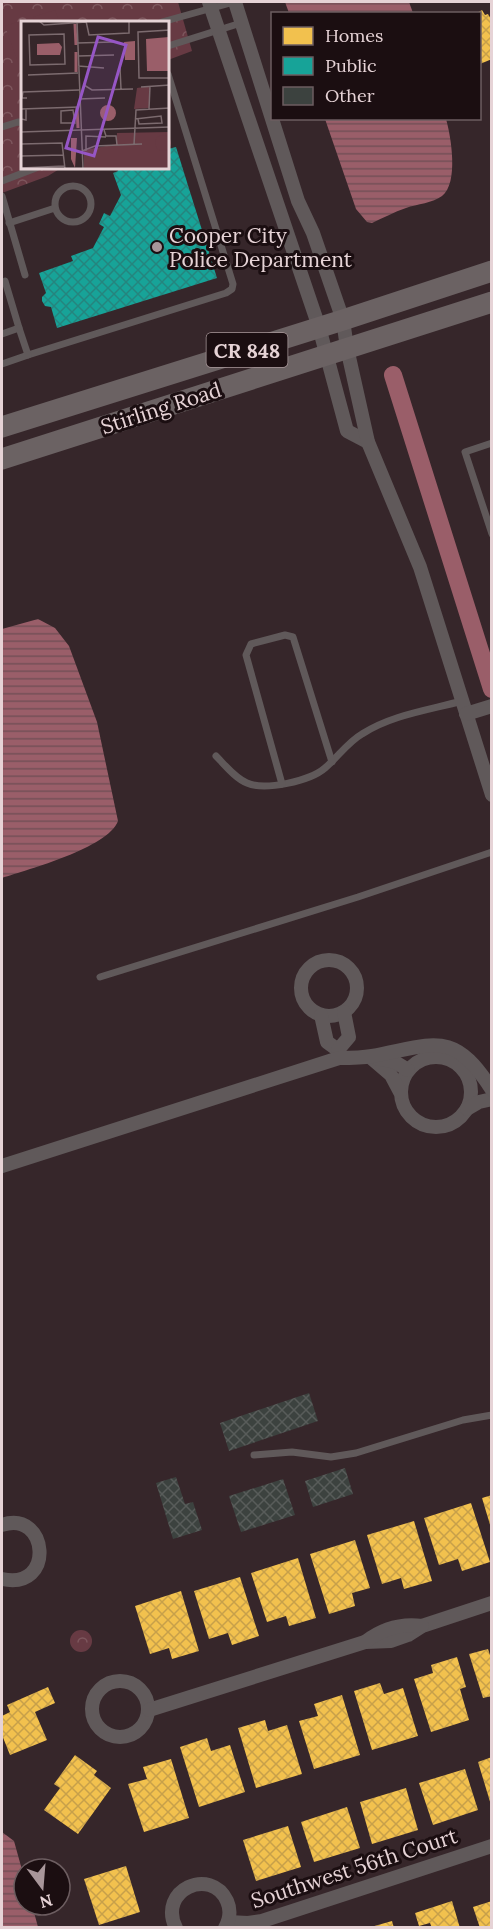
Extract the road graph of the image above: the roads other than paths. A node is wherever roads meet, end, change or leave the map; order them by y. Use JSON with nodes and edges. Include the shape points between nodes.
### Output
{"nodes":[{"id":1,"x":235,"y":2,"type":"edge"},
{"id":2,"x":211,"y":5,"type":"edge"},
{"id":3,"x":165,"y":21,"type":"edge"},
{"id":4,"x":241,"y":23,"type":"junction"},
{"id":5,"x":219,"y":30,"type":"junction"},
{"id":6,"x":170,"y":45,"type":"edge"},
{"id":7,"x":170,"y":80,"type":"edge"},
{"id":8,"x":271,"y":117,"type":"edge"},
{"id":9,"x":272,"y":120,"type":"edge"},
{"id":10,"x":21,"y":123,"type":"edge"},
{"id":11,"x":2,"y":128,"type":"edge"},
{"id":12,"x":31,"y":170,"type":"edge"},
{"id":13,"x":2,"y":181,"type":"edge"},
{"id":14,"x":2,"y":196,"type":"edge"},
{"id":15,"x":55,"y":208,"type":"junction"},
{"id":16,"x":9,"y":223,"type":"junction"},
{"id":17,"x":492,"y":271,"type":"edge"},
{"id":18,"x":25,"y":275,"type":"dead end"},
{"id":19,"x":5,"y":281,"type":"dead end"},
{"id":20,"x":492,"y":302,"type":"edge"},
{"id":21,"x":343,"y":320,"type":"junction"},
{"id":22,"x":319,"y":327,"type":"junction"},
{"id":23,"x":20,"y":328,"type":"junction"},
{"id":24,"x":2,"y":334,"type":"edge"},
{"id":25,"x":347,"y":348,"type":"junction"},
{"id":26,"x":28,"y":355,"type":"junction"},
{"id":27,"x":326,"y":355,"type":"junction"},
{"id":28,"x":2,"y":364,"type":"edge"},
{"id":29,"x":2,"y":427,"type":"edge"},
{"id":30,"x":368,"y":442,"type":"junction"},
{"id":31,"x":492,"y":443,"type":"edge"},
{"id":32,"x":2,"y":459,"type":"edge"},
{"id":33,"x":492,"y":534,"type":"edge"},
{"id":34,"x":492,"y":706,"type":"edge"},
{"id":35,"x":464,"y":707,"type":"junction"},
{"id":36,"x":216,"y":756,"type":"dead end"},
{"id":37,"x":332,"y":762,"type":"junction"},
{"id":38,"x":282,"y":784,"type":"junction"},
{"id":39,"x":492,"y":795,"type":"edge"},
{"id":40,"x":492,"y":852,"type":"edge"},
{"id":41,"x":100,"y":977,"type":"dead end"},
{"id":42,"x":344,"y":1012,"type":"junction"},
{"id":43,"x":321,"y":1015,"type":"junction"},
{"id":44,"x":339,"y":1054,"type":"junction"},
{"id":45,"x":370,"y":1057,"type":"junction"},
{"id":46,"x":408,"y":1070,"type":"junction"},
{"id":47,"x":471,"y":1087,"type":"junction"},
{"id":48,"x":492,"y":1090,"type":"edge"},
{"id":49,"x":400,"y":1092,"type":"junction"},
{"id":50,"x":492,"y":1098,"type":"edge"},
{"id":51,"x":467,"y":1109,"type":"junction"},
{"id":52,"x":2,"y":1166,"type":"edge"},
{"id":53,"x":492,"y":1415,"type":"edge"},
{"id":54,"x":254,"y":1455,"type":"dead end"},
{"id":55,"x":2,"y":1525,"type":"edge"},
{"id":56,"x":2,"y":1579,"type":"edge"},
{"id":57,"x":492,"y":1604,"type":"edge"},
{"id":58,"x":149,"y":1710,"type":"junction"},
{"id":59,"x":492,"y":1846,"type":"edge"},
{"id":60,"x":226,"y":1924,"type":"edge"},
{"id":61,"x":176,"y":1928,"type":"edge"}],
"edges":[{"from":1,"to":2,"type":"lane"},
{"from":1,"to":4,"type":"street"},
{"from":2,"to":3,"type":"lane"},
{"from":2,"to":5,"type":"street"},
{"from":4,"to":5,"type":"lane"},
{"from":4,"to":8,"type":"street"},
{"from":5,"to":6,"type":"lane"},
{"from":5,"to":22,"type":"street"},
{"from":7,"to":26,"type":"lane","via":[[232,289]]},
{"from":9,"to":21,"type":"street"},
{"from":10,"to":11,"type":"lane"},
{"from":12,"to":13,"type":"lane"},
{"from":14,"to":16,"type":"lane"},
{"from":15,"to":15,"type":"lane","via":[[67,220],[79,220],[88,213],[90,201],[85,191],[69,186],[56,197]]},
{"from":15,"to":16,"type":"lane"},
{"from":16,"to":18,"type":"lane"},
{"from":17,"to":21,"type":"main road","name":"Stirling Road","number":"CR 848"},
{"from":19,"to":23,"type":"lane"},
{"from":20,"to":25,"type":"main road","name":"Stirling Road","number":"CR 848"},
{"from":21,"to":22,"type":"main road","name":"Stirling Road","number":"CR 848"},
{"from":21,"to":25,"type":"street"},
{"from":22,"to":27,"type":"street"},
{"from":22,"to":29,"type":"main road","name":"Stirling Road","number":"CR 848"},
{"from":23,"to":24,"type":"lane"},
{"from":23,"to":26,"type":"lane"},
{"from":25,"to":27,"type":"main road","name":"Stirling Road","number":"CR 848"},
{"from":25,"to":30,"type":"street"},
{"from":26,"to":28,"type":"lane"},
{"from":27,"to":30,"type":"street","via":[[347,431]]},
{"from":27,"to":32,"type":"main road","name":"Stirling Road","number":"CR 848"},
{"from":30,"to":35,"type":"street","via":[[420,567]]},
{"from":31,"to":33,"type":"lane","via":[[465,452]]},
{"from":34,"to":35,"type":"street"},
{"from":35,"to":37,"type":"lane","via":[[380,724],[360,735]]},
{"from":35,"to":39,"type":"street"},
{"from":36,"to":38,"type":"lane","via":[[248,783]]},
{"from":37,"to":38,"type":"lane","via":[[314,776]]},
{"from":37,"to":38,"type":"lane","via":[[293,637],[285,635],[251,644],[246,655]]},
{"from":40,"to":41,"type":"lane"},
{"from":42,"to":43,"type":"street"},
{"from":42,"to":43,"type":"street","via":[[355,998],[356,980],[345,965],[328,960],[310,967],[301,982],[303,1001]]},
{"from":42,"to":44,"type":"street","via":[[349,1037]]},
{"from":43,"to":44,"type":"street","via":[[327,1042]]},
{"from":44,"to":45,"type":"street"},
{"from":44,"to":52,"type":"street"},
{"from":45,"to":46,"type":"street","via":[[395,1062]]},
{"from":45,"to":48,"type":"street","via":[[421,1045],[447,1046],[478,1069]]},
{"from":45,"to":49,"type":"street","via":[[391,1076]]},
{"from":46,"to":47,"type":"street","via":[[417,1062],[440,1057],[460,1067]]},
{"from":46,"to":49,"type":"street"},
{"from":47,"to":50,"type":"street"},
{"from":47,"to":51,"type":"street"},
{"from":49,"to":51,"type":"street","via":[[408,1114],[427,1126],[450,1125]]},
{"from":50,"to":51,"type":"street"},
{"from":53,"to":54,"type":"lane","via":[[356,1453]]},
{"from":55,"to":56,"type":"street","via":[[24,1526],[38,1540],[40,1549],[40,1558],[29,1575],[12,1581]]},
{"from":57,"to":58,"type":"street","via":[[422,1626],[388,1629],[365,1642]]},
{"from":58,"to":58,"type":"street","via":[[138,1687],[121,1681],[103,1686],[92,1710],[99,1728],[115,1737],[134,1734]]},
{"from":59,"to":60,"type":"street","name":"Southwest 56th Court","via":[[262,1922]]},
{"from":60,"to":61,"type":"street","name":"Southwest 56th Court","via":[[230,1912],[224,1894],[208,1884],[198,1884],[181,1891],[175,1899],[172,1917]]}]}
